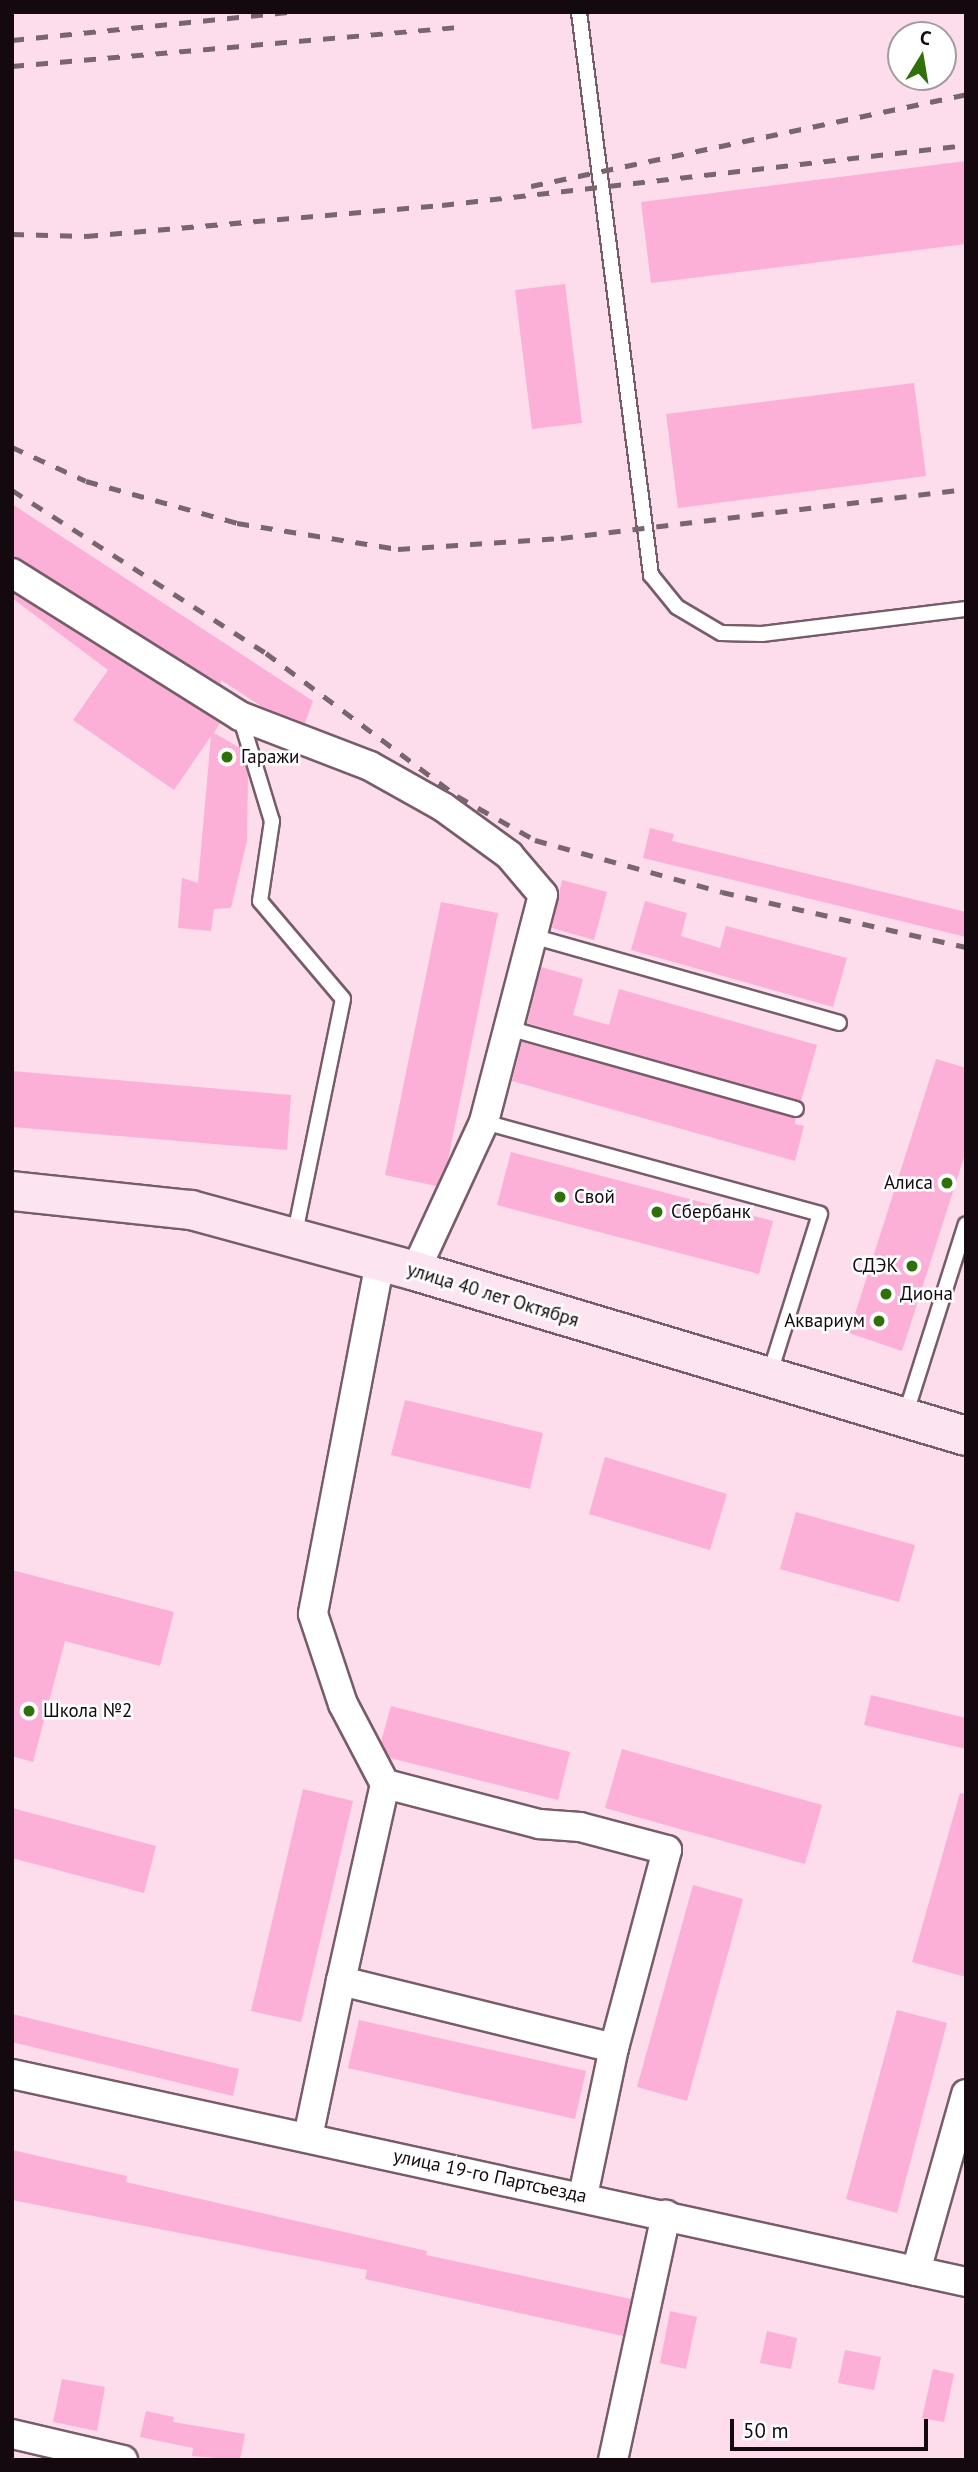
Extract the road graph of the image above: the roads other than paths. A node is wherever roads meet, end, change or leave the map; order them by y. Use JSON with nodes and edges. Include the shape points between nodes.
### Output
{"nodes":[{"id":1,"x":579,"y":12,"type":"edge"},
{"id":2,"x":12,"y":573,"type":"edge"},
{"id":3,"x":966,"y":609,"type":"edge"},
{"id":4,"x":240,"y":716,"type":"junction"},
{"id":5,"x":532,"y":936,"type":"junction"},
{"id":6,"x":839,"y":1023,"type":"dead end"},
{"id":7,"x":508,"y":1028,"type":"junction"},
{"id":8,"x":796,"y":1109,"type":"dead end"},
{"id":9,"x":484,"y":1122,"type":"junction"},
{"id":10,"x":12,"y":1191,"type":"edge"},
{"id":11,"x":966,"y":1224,"type":"edge"},
{"id":12,"x":294,"y":1239,"type":"junction"},
{"id":13,"x":398,"y":1266,"type":"junction"},
{"id":14,"x":768,"y":1377,"type":"junction"},
{"id":15,"x":904,"y":1418,"type":"junction"},
{"id":16,"x":966,"y":1436,"type":"edge"},
{"id":17,"x":385,"y":1784,"type":"junction"},
{"id":18,"x":341,"y":1981,"type":"junction"},
{"id":19,"x":614,"y":2048,"type":"junction"},
{"id":20,"x":12,"y":2074,"type":"edge"},
{"id":21,"x":966,"y":2094,"type":"edge"},
{"id":22,"x":308,"y":2137,"type":"junction"},
{"id":23,"x":583,"y":2196,"type":"junction"},
{"id":24,"x":666,"y":2215,"type":"junction"},
{"id":25,"x":916,"y":2270,"type":"junction"},
{"id":26,"x":966,"y":2282,"type":"edge"},
{"id":27,"x":12,"y":2434,"type":"edge"},
{"id":28,"x":123,"y":2460,"type":"edge"},
{"id":29,"x":613,"y":2460,"type":"edge"}],
"edges":[{"from":1,"to":3,"type":"lane","via":[[651,575],[677,607],[721,633],[762,634]]},
{"from":2,"to":4,"type":"street"},
{"from":4,"to":5,"type":"street","via":[[370,766],[443,807],[509,855],[543,895]]},
{"from":4,"to":12,"type":"lane","via":[[271,821],[261,901],[342,999]]},
{"from":5,"to":6,"type":"lane"},
{"from":5,"to":7,"type":"street"},
{"from":7,"to":8,"type":"lane"},
{"from":7,"to":9,"type":"street"},
{"from":9,"to":13,"type":"street"},
{"from":9,"to":14,"type":"lane","via":[[820,1214]]},
{"from":10,"to":12,"type":"main road","name":"улица 40 лет Октября","via":[[151,1204]]},
{"from":11,"to":15,"type":"lane"},
{"from":12,"to":13,"type":"main road","name":"улица 40 лет Октября"},
{"from":13,"to":14,"type":"main road","name":"улица 40 лет Октября"},
{"from":13,"to":17,"type":"street","via":[[313,1614],[343,1704]]},
{"from":14,"to":15,"type":"main road","name":"улица 40 лет Октября"},
{"from":15,"to":16,"type":"main road","name":"улица 40 лет Октября"},
{"from":17,"to":18,"type":"street"},
{"from":17,"to":19,"type":"street","via":[[539,1824],[580,1827],[667,1850]]},
{"from":18,"to":19,"type":"street"},
{"from":18,"to":22,"type":"street"},
{"from":19,"to":23,"type":"street"},
{"from":20,"to":22,"type":"street","name":"улица 19-го Партсъезда"},
{"from":21,"to":25,"type":"street"},
{"from":22,"to":23,"type":"street","name":"улица 19-го Партсъезда"},
{"from":23,"to":24,"type":"street","name":"улица 19-го Партсъезда"},
{"from":24,"to":25,"type":"street","name":"улица 19-го Партсъезда"},
{"from":24,"to":29,"type":"street"},
{"from":25,"to":26,"type":"street","name":"улица 19-го Партсъезда"},
{"from":27,"to":28,"type":"street"}]}
